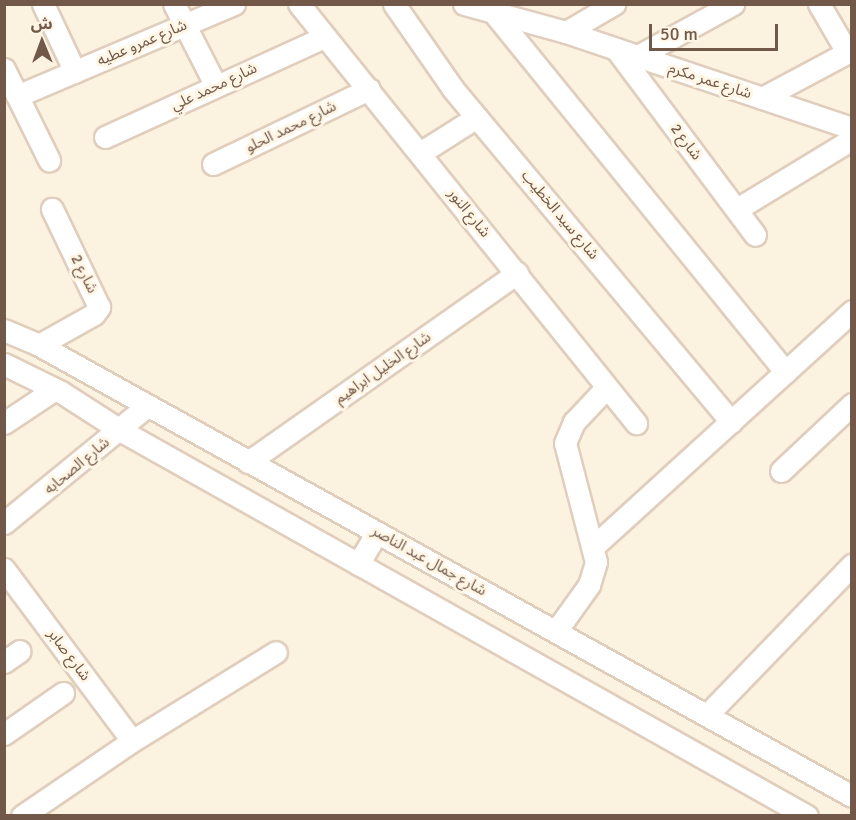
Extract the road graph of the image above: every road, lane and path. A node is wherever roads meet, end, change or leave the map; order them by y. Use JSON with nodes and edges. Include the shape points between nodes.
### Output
{"nodes":[{"id":1,"x":43,"y":4,"type":"edge"},
{"id":2,"x":174,"y":4,"type":"edge"},
{"id":3,"x":234,"y":4,"type":"edge"},
{"id":4,"x":299,"y":4,"type":"edge"},
{"id":5,"x":394,"y":4,"type":"edge"},
{"id":6,"x":464,"y":4,"type":"edge"},
{"id":7,"x":614,"y":4,"type":"edge"},
{"id":8,"x":733,"y":4,"type":"edge"},
{"id":9,"x":819,"y":4,"type":"edge"},
{"id":10,"x":493,"y":12,"type":"junction"},
{"id":11,"x":183,"y":26,"type":"junction"},
{"id":12,"x":566,"y":32,"type":"junction"},
{"id":13,"x":324,"y":37,"type":"junction"},
{"id":14,"x":615,"y":49,"type":"junction"},
{"id":15,"x":849,"y":51,"type":"edge"},
{"id":16,"x":636,"y":57,"type":"junction"},
{"id":17,"x":4,"y":69,"type":"edge"},
{"id":18,"x":75,"y":72,"type":"junction"},
{"id":19,"x":216,"y":87,"type":"junction"},
{"id":20,"x":369,"y":89,"type":"junction"},
{"id":21,"x":17,"y":96,"type":"junction"},
{"id":22,"x":762,"y":98,"type":"junction"},
{"id":23,"x":477,"y":117,"type":"junction"},
{"id":24,"x":852,"y":128,"type":"edge"},
{"id":25,"x":105,"y":137,"type":"dead end"},
{"id":26,"x":852,"y":139,"type":"edge"},
{"id":27,"x":420,"y":153,"type":"junction"},
{"id":28,"x":49,"y":160,"type":"dead end"},
{"id":29,"x":213,"y":164,"type":"dead end"},
{"id":30,"x":51,"y":209,"type":"dead end"},
{"id":31,"x":737,"y":210,"type":"junction"},
{"id":32,"x":755,"y":235,"type":"dead end"},
{"id":33,"x":517,"y":273,"type":"junction"},
{"id":34,"x":852,"y":310,"type":"edge"},
{"id":35,"x":4,"y":330,"type":"edge"},
{"id":36,"x":39,"y":345,"type":"junction"},
{"id":37,"x":4,"y":364,"type":"edge"},
{"id":38,"x":77,"y":367,"type":"junction"},
{"id":39,"x":786,"y":372,"type":"junction"},
{"id":40,"x":606,"y":387,"type":"junction"},
{"id":41,"x":58,"y":390,"type":"junction"},
{"id":42,"x":852,"y":404,"type":"edge"},
{"id":43,"x":147,"y":406,"type":"junction"},
{"id":44,"x":731,"y":422,"type":"junction"},
{"id":45,"x":4,"y":423,"type":"edge"},
{"id":46,"x":636,"y":423,"type":"dead end"},
{"id":47,"x":120,"y":430,"type":"junction"},
{"id":48,"x":248,"y":462,"type":"junction"},
{"id":49,"x":781,"y":471,"type":"dead end"},
{"id":50,"x":4,"y":523,"type":"edge"},
{"id":51,"x":376,"y":532,"type":"junction"},
{"id":52,"x":594,"y":546,"type":"junction"},
{"id":53,"x":358,"y":564,"type":"junction"},
{"id":54,"x":852,"y":565,"type":"edge"},
{"id":55,"x":8,"y":580,"type":"edge"},
{"id":56,"x":556,"y":631,"type":"junction"},
{"id":57,"x":276,"y":652,"type":"dead end"},
{"id":58,"x":63,"y":693,"type":"dead end"},
{"id":59,"x":706,"y":715,"type":"junction"},
{"id":60,"x":4,"y":734,"type":"edge"},
{"id":61,"x":132,"y":741,"type":"junction"},
{"id":62,"x":852,"y":796,"type":"edge"},
{"id":63,"x":22,"y":816,"type":"edge"},
{"id":64,"x":807,"y":816,"type":"edge"}],
"edges":[{"from":1,"to":18,"type":"street"},
{"from":2,"to":11,"type":"street"},
{"from":3,"to":11,"type":"street","name":"شارع عمرو عطيه"},
{"from":4,"to":13,"type":"street","name":"شارع النور"},
{"from":5,"to":23,"type":"street","name":"شارع سيد الخطيب"},
{"from":6,"to":10,"type":"street","name":"شارع عمر مكرم"},
{"from":7,"to":12,"type":"street"},
{"from":8,"to":16,"type":"street"},
{"from":9,"to":15,"type":"street"},
{"from":10,"to":12,"type":"street","name":"شارع عمر مكرم"},
{"from":10,"to":39,"type":"street"},
{"from":11,"to":18,"type":"street","name":"شارع عمرو عطيه"},
{"from":11,"to":19,"type":"street"},
{"from":12,"to":14,"type":"street","name":"شارع عمر مكرم"},
{"from":13,"to":19,"type":"street","name":"شارع محمد علي"},
{"from":13,"to":20,"type":"street","name":"شارع النور"},
{"from":14,"to":16,"type":"street","name":"شارع عمر مكرم"},
{"from":14,"to":31,"type":"street","name":"شارع 2"},
{"from":15,"to":22,"type":"street"},
{"from":16,"to":22,"type":"street","name":"شارع عمر مكرم"},
{"from":17,"to":21,"type":"street"},
{"from":18,"to":21,"type":"street","name":"شارع عمرو عطيه"},
{"from":19,"to":25,"type":"street","name":"شارع محمد علي"},
{"from":20,"to":27,"type":"street","name":"شارع النور"},
{"from":20,"to":29,"type":"street","name":"شارع محمد الحلو"},
{"from":21,"to":28,"type":"street"},
{"from":22,"to":24,"type":"street","name":"شارع عمر مكرم"},
{"from":23,"to":27,"type":"street"},
{"from":23,"to":44,"type":"street","name":"شارع سيد الخطيب"},
{"from":26,"to":31,"type":"street"},
{"from":27,"to":33,"type":"street","name":"شارع النور"},
{"from":30,"to":36,"type":"street","name":"شارع 2","via":[[99,307],[94,315]]},
{"from":31,"to":32,"type":"street","name":"شارع 2"},
{"from":33,"to":40,"type":"street","name":"شارع النور"},
{"from":33,"to":48,"type":"street","name":"شارع الخليل ابراهيم"},
{"from":34,"to":39,"type":"street"},
{"from":35,"to":36,"type":"street","name":"شارع جمال عبد الناصر"},
{"from":36,"to":38,"type":"street","name":"شارع جمال عبد الناصر"},
{"from":37,"to":41,"type":"street"},
{"from":38,"to":41,"type":"street"},
{"from":38,"to":43,"type":"street","name":"شارع جمال عبد الناصر"},
{"from":39,"to":44,"type":"street"},
{"from":40,"to":46,"type":"street","name":"شارع النور"},
{"from":40,"to":52,"type":"street","via":[[574,422],[565,443]]},
{"from":41,"to":45,"type":"street"},
{"from":41,"to":47,"type":"street"},
{"from":42,"to":49,"type":"street"},
{"from":43,"to":47,"type":"street","name":"شارع الصحابه"},
{"from":43,"to":48,"type":"street","name":"شارع جمال عبد الناصر"},
{"from":44,"to":52,"type":"street"},
{"from":47,"to":50,"type":"street","name":"شارع الصحابه"},
{"from":47,"to":53,"type":"street"},
{"from":48,"to":51,"type":"street","name":"شارع جمال عبد الناصر"},
{"from":51,"to":53,"type":"street"},
{"from":51,"to":56,"type":"street","name":"شارع جمال عبد الناصر"},
{"from":52,"to":56,"type":"street","via":[[594,574]]},
{"from":53,"to":64,"type":"street"},
{"from":54,"to":59,"type":"street"},
{"from":55,"to":61,"type":"street","name":"شارع صابر"},
{"from":56,"to":59,"type":"street","name":"شارع جمال عبد الناصر"},
{"from":57,"to":61,"type":"street"},
{"from":58,"to":60,"type":"street"},
{"from":59,"to":62,"type":"street","name":"شارع جمال عبد الناصر"},
{"from":61,"to":63,"type":"street"}]}
